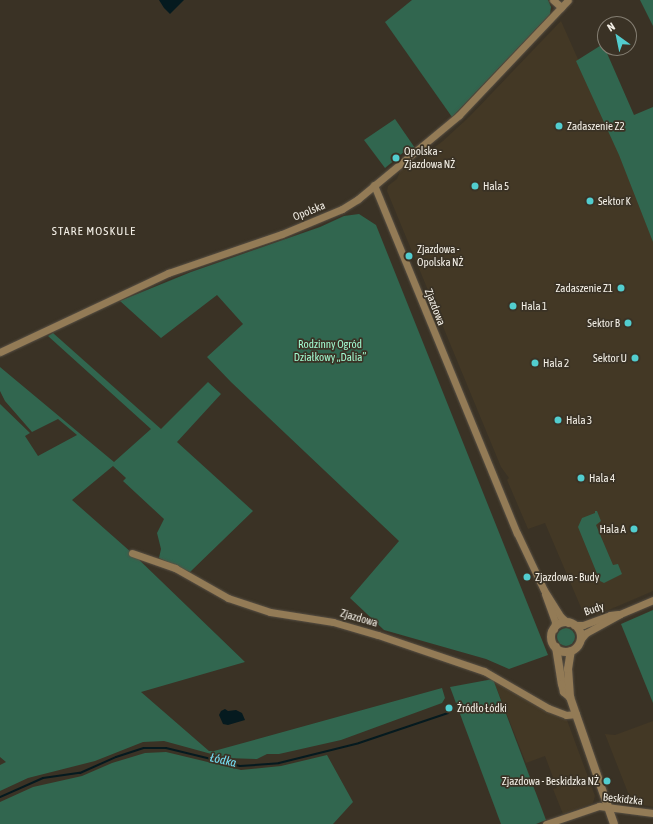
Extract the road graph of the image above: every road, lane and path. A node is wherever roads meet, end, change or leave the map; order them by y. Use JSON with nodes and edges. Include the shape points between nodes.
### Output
{"nodes":[{"id":1,"x":553,"y":0,"type":"edge"},
{"id":2,"x":568,"y":0,"type":"edge"},
{"id":3,"x":561,"y":8,"type":"junction"},
{"id":4,"x":374,"y":186,"type":"junction"},
{"id":5,"x":0,"y":352,"type":"edge"},
{"id":6,"x":132,"y":553,"type":"dead end"},
{"id":7,"x":544,"y":590,"type":"junction"},
{"id":8,"x":653,"y":600,"type":"edge"},
{"id":9,"x":620,"y":614,"type":"junction"},
{"id":10,"x":571,"y":624,"type":"junction"},
{"id":11,"x":554,"y":629,"type":"junction"},
{"id":12,"x":581,"y":639,"type":"junction"},
{"id":13,"x":556,"y":647,"type":"junction"},
{"id":14,"x":571,"y":651,"type":"junction"},
{"id":15,"x":570,"y":697,"type":"junction"},
{"id":16,"x":576,"y":714,"type":"junction"},
{"id":17,"x":608,"y":807,"type":"junction"},
{"id":18,"x":653,"y":813,"type":"edge"},
{"id":19,"x":546,"y":824,"type":"edge"},
{"id":20,"x":614,"y":824,"type":"edge"}],
"edges":[{"from":1,"to":3,"type":"street"},
{"from":2,"to":3,"type":"street","name":"Opolska"},
{"from":3,"to":4,"type":"street","name":"Opolska","via":[[459,115]]},
{"from":4,"to":5,"type":"street","name":"Opolska","via":[[342,209],[282,234],[154,279]]},
{"from":4,"to":7,"type":"street","name":"Zjazdowa","via":[[513,524]]},
{"from":6,"to":16,"type":"street","name":"Zjazdowa","via":[[175,568],[235,600],[270,612],[333,622],[484,670],[548,708],[566,716]]},
{"from":7,"to":10,"type":"street","name":"Zjazdowa","via":[[561,617]]},
{"from":7,"to":11,"type":"street","name":"Zjazdowa","via":[[555,622]]},
{"from":8,"to":9,"type":"street","name":"Budy"},
{"from":9,"to":10,"type":"street","name":"Budy","via":[[582,625]]},
{"from":9,"to":12,"type":"street","name":"Budy","via":[[586,633]]},
{"from":10,"to":11,"type":"street","via":[[559,624]]},
{"from":10,"to":12,"type":"street","via":[[579,629]]},
{"from":11,"to":13,"type":"street","via":[[552,638]]},
{"from":12,"to":14,"type":"street"},
{"from":13,"to":14,"type":"street","via":[[561,651]]},
{"from":13,"to":15,"type":"street","via":[[564,692]]},
{"from":14,"to":15,"type":"street","via":[[568,669]]},
{"from":15,"to":16,"type":"street"},
{"from":16,"to":17,"type":"street"},
{"from":17,"to":18,"type":"street","name":"Beskidzka"},
{"from":17,"to":19,"type":"street","name":"Beskidzka","via":[[596,807]]},
{"from":17,"to":20,"type":"street"}]}
